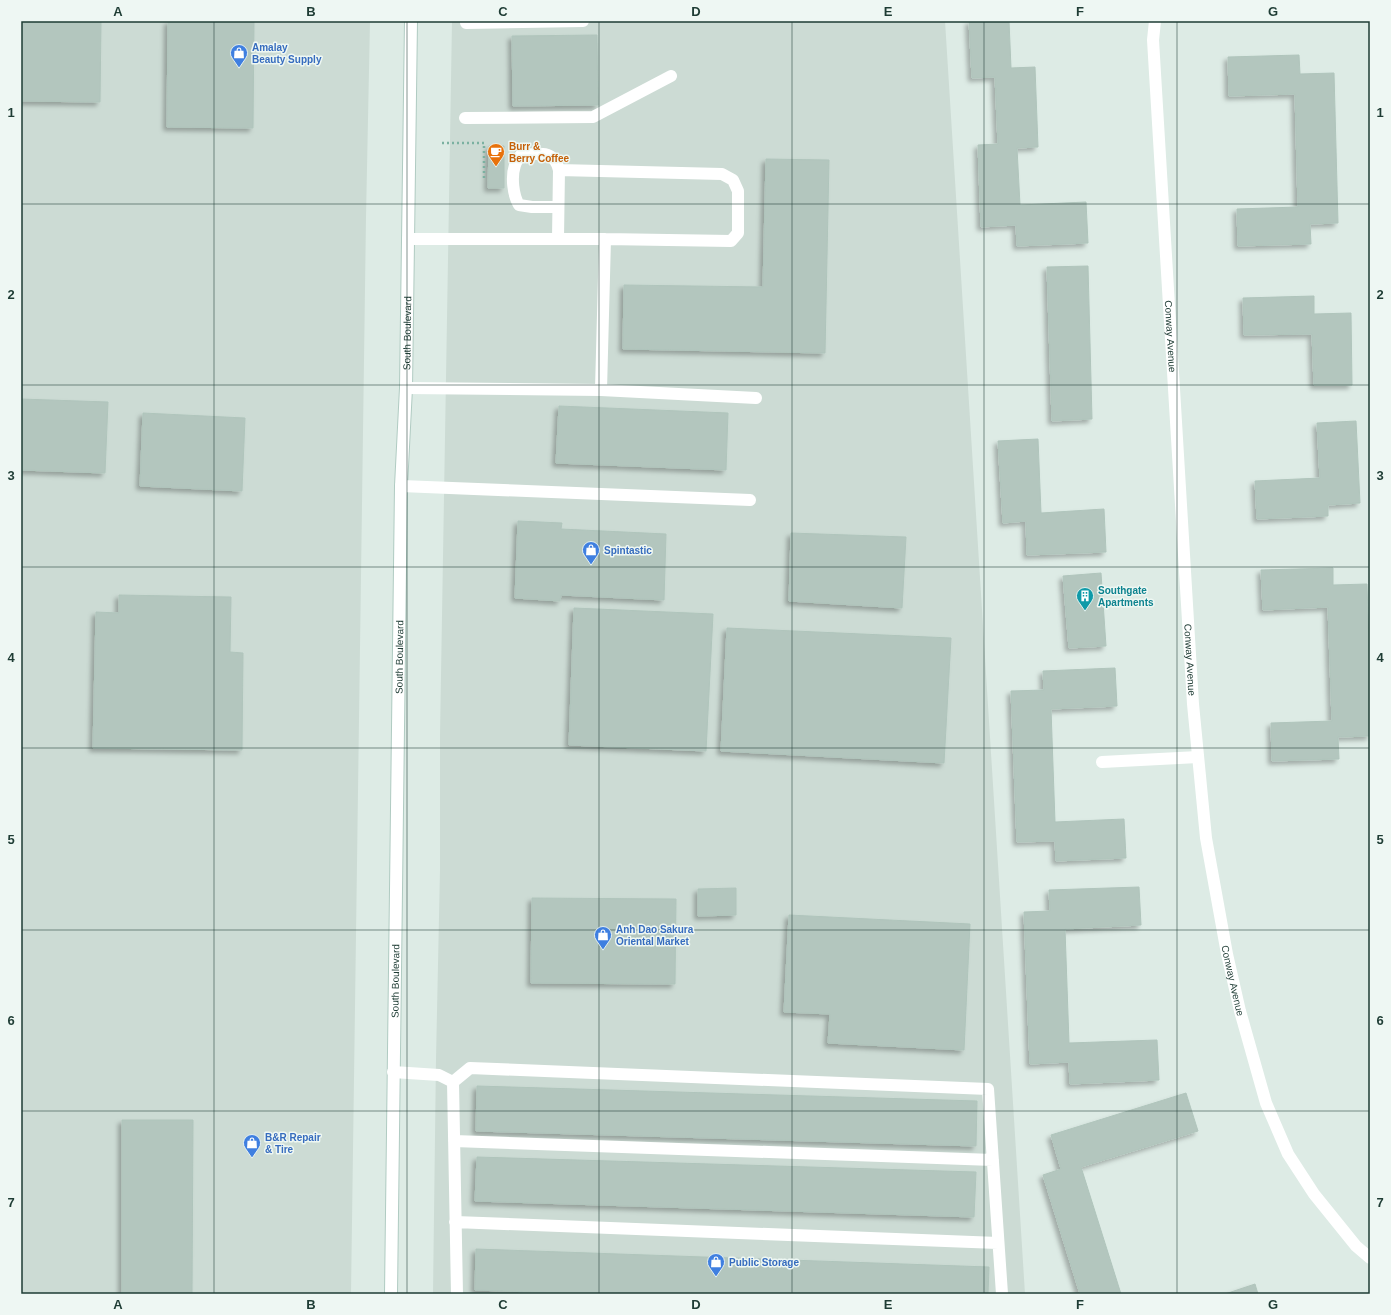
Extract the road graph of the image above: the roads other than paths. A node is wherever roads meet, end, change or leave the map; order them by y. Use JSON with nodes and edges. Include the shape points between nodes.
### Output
{"nodes":[{"id":1,"x":410,"y":21,"type":"edge"},
{"id":2,"x":583,"y":21,"type":"edge"},
{"id":3,"x":1155,"y":21,"type":"edge"},
{"id":4,"x":466,"y":23,"type":"dead end"},
{"id":5,"x":672,"y":76,"type":"dead end"},
{"id":6,"x":466,"y":118,"type":"dead end"},
{"id":7,"x":559,"y":170,"type":"junction"},
{"id":8,"x":558,"y":207,"type":"junction"},
{"id":9,"x":558,"y":238,"type":"junction"},
{"id":10,"x":408,"y":239,"type":"junction"},
{"id":11,"x":605,"y":239,"type":"junction"},
{"id":12,"x":406,"y":388,"type":"junction"},
{"id":13,"x":601,"y":390,"type":"junction"},
{"id":14,"x":756,"y":398,"type":"dead end"},
{"id":15,"x":401,"y":486,"type":"junction"},
{"id":16,"x":750,"y":500,"type":"dead end"},
{"id":17,"x":1198,"y":757,"type":"junction"},
{"id":18,"x":1102,"y":762,"type":"dead end"},
{"id":19,"x":393,"y":1072,"type":"junction"},
{"id":20,"x":453,"y":1082,"type":"junction"},
{"id":21,"x":454,"y":1141,"type":"junction"},
{"id":22,"x":993,"y":1160,"type":"junction"},
{"id":23,"x":455,"y":1222,"type":"junction"},
{"id":24,"x":998,"y":1243,"type":"junction"},
{"id":25,"x":1370,"y":1258,"type":"edge"},
{"id":26,"x":391,"y":1294,"type":"edge"},
{"id":27,"x":457,"y":1294,"type":"edge"},
{"id":28,"x":1002,"y":1294,"type":"edge"}],
"edges":[{"from":1,"to":10,"type":"main road","name":"South Boulevard"},
{"from":2,"to":4,"type":"main road"},
{"from":3,"to":17,"type":"main road","name":"Conway Avenue","via":[[1153,40],[1192,704]]},
{"from":5,"to":6,"type":"main road","via":[[593,117]]},
{"from":7,"to":8,"type":"main road"},
{"from":7,"to":8,"type":"main road","via":[[557,161],[547,154],[520,156],[515,165],[513,180],[515,198],[519,205]]},
{"from":7,"to":11,"type":"main road","via":[[722,174],[733,180],[738,191],[738,233],[731,241]]},
{"from":8,"to":9,"type":"main road"},
{"from":9,"to":10,"type":"main road"},
{"from":9,"to":11,"type":"main road"},
{"from":10,"to":12,"type":"main road","name":"South Boulevard"},
{"from":11,"to":13,"type":"main road"},
{"from":12,"to":13,"type":"main road"},
{"from":12,"to":15,"type":"main road","name":"South Boulevard"},
{"from":13,"to":14,"type":"main road"},
{"from":15,"to":16,"type":"main road"},
{"from":15,"to":19,"type":"main road","name":"South Boulevard"},
{"from":17,"to":18,"type":"main road"},
{"from":17,"to":25,"type":"main road","name":"Conway Avenue","via":[[1206,838],[1227,954],[1266,1103],[1288,1154],[1314,1194],[1356,1246]]},
{"from":19,"to":20,"type":"main road","via":[[439,1075]]},
{"from":19,"to":26,"type":"main road","name":"South Boulevard"},
{"from":20,"to":21,"type":"main road"},
{"from":20,"to":22,"type":"main road","via":[[470,1068],[988,1089]]},
{"from":21,"to":22,"type":"main road"},
{"from":21,"to":23,"type":"main road"},
{"from":22,"to":24,"type":"main road"},
{"from":23,"to":24,"type":"main road"},
{"from":23,"to":27,"type":"main road"},
{"from":24,"to":28,"type":"main road"}]}
